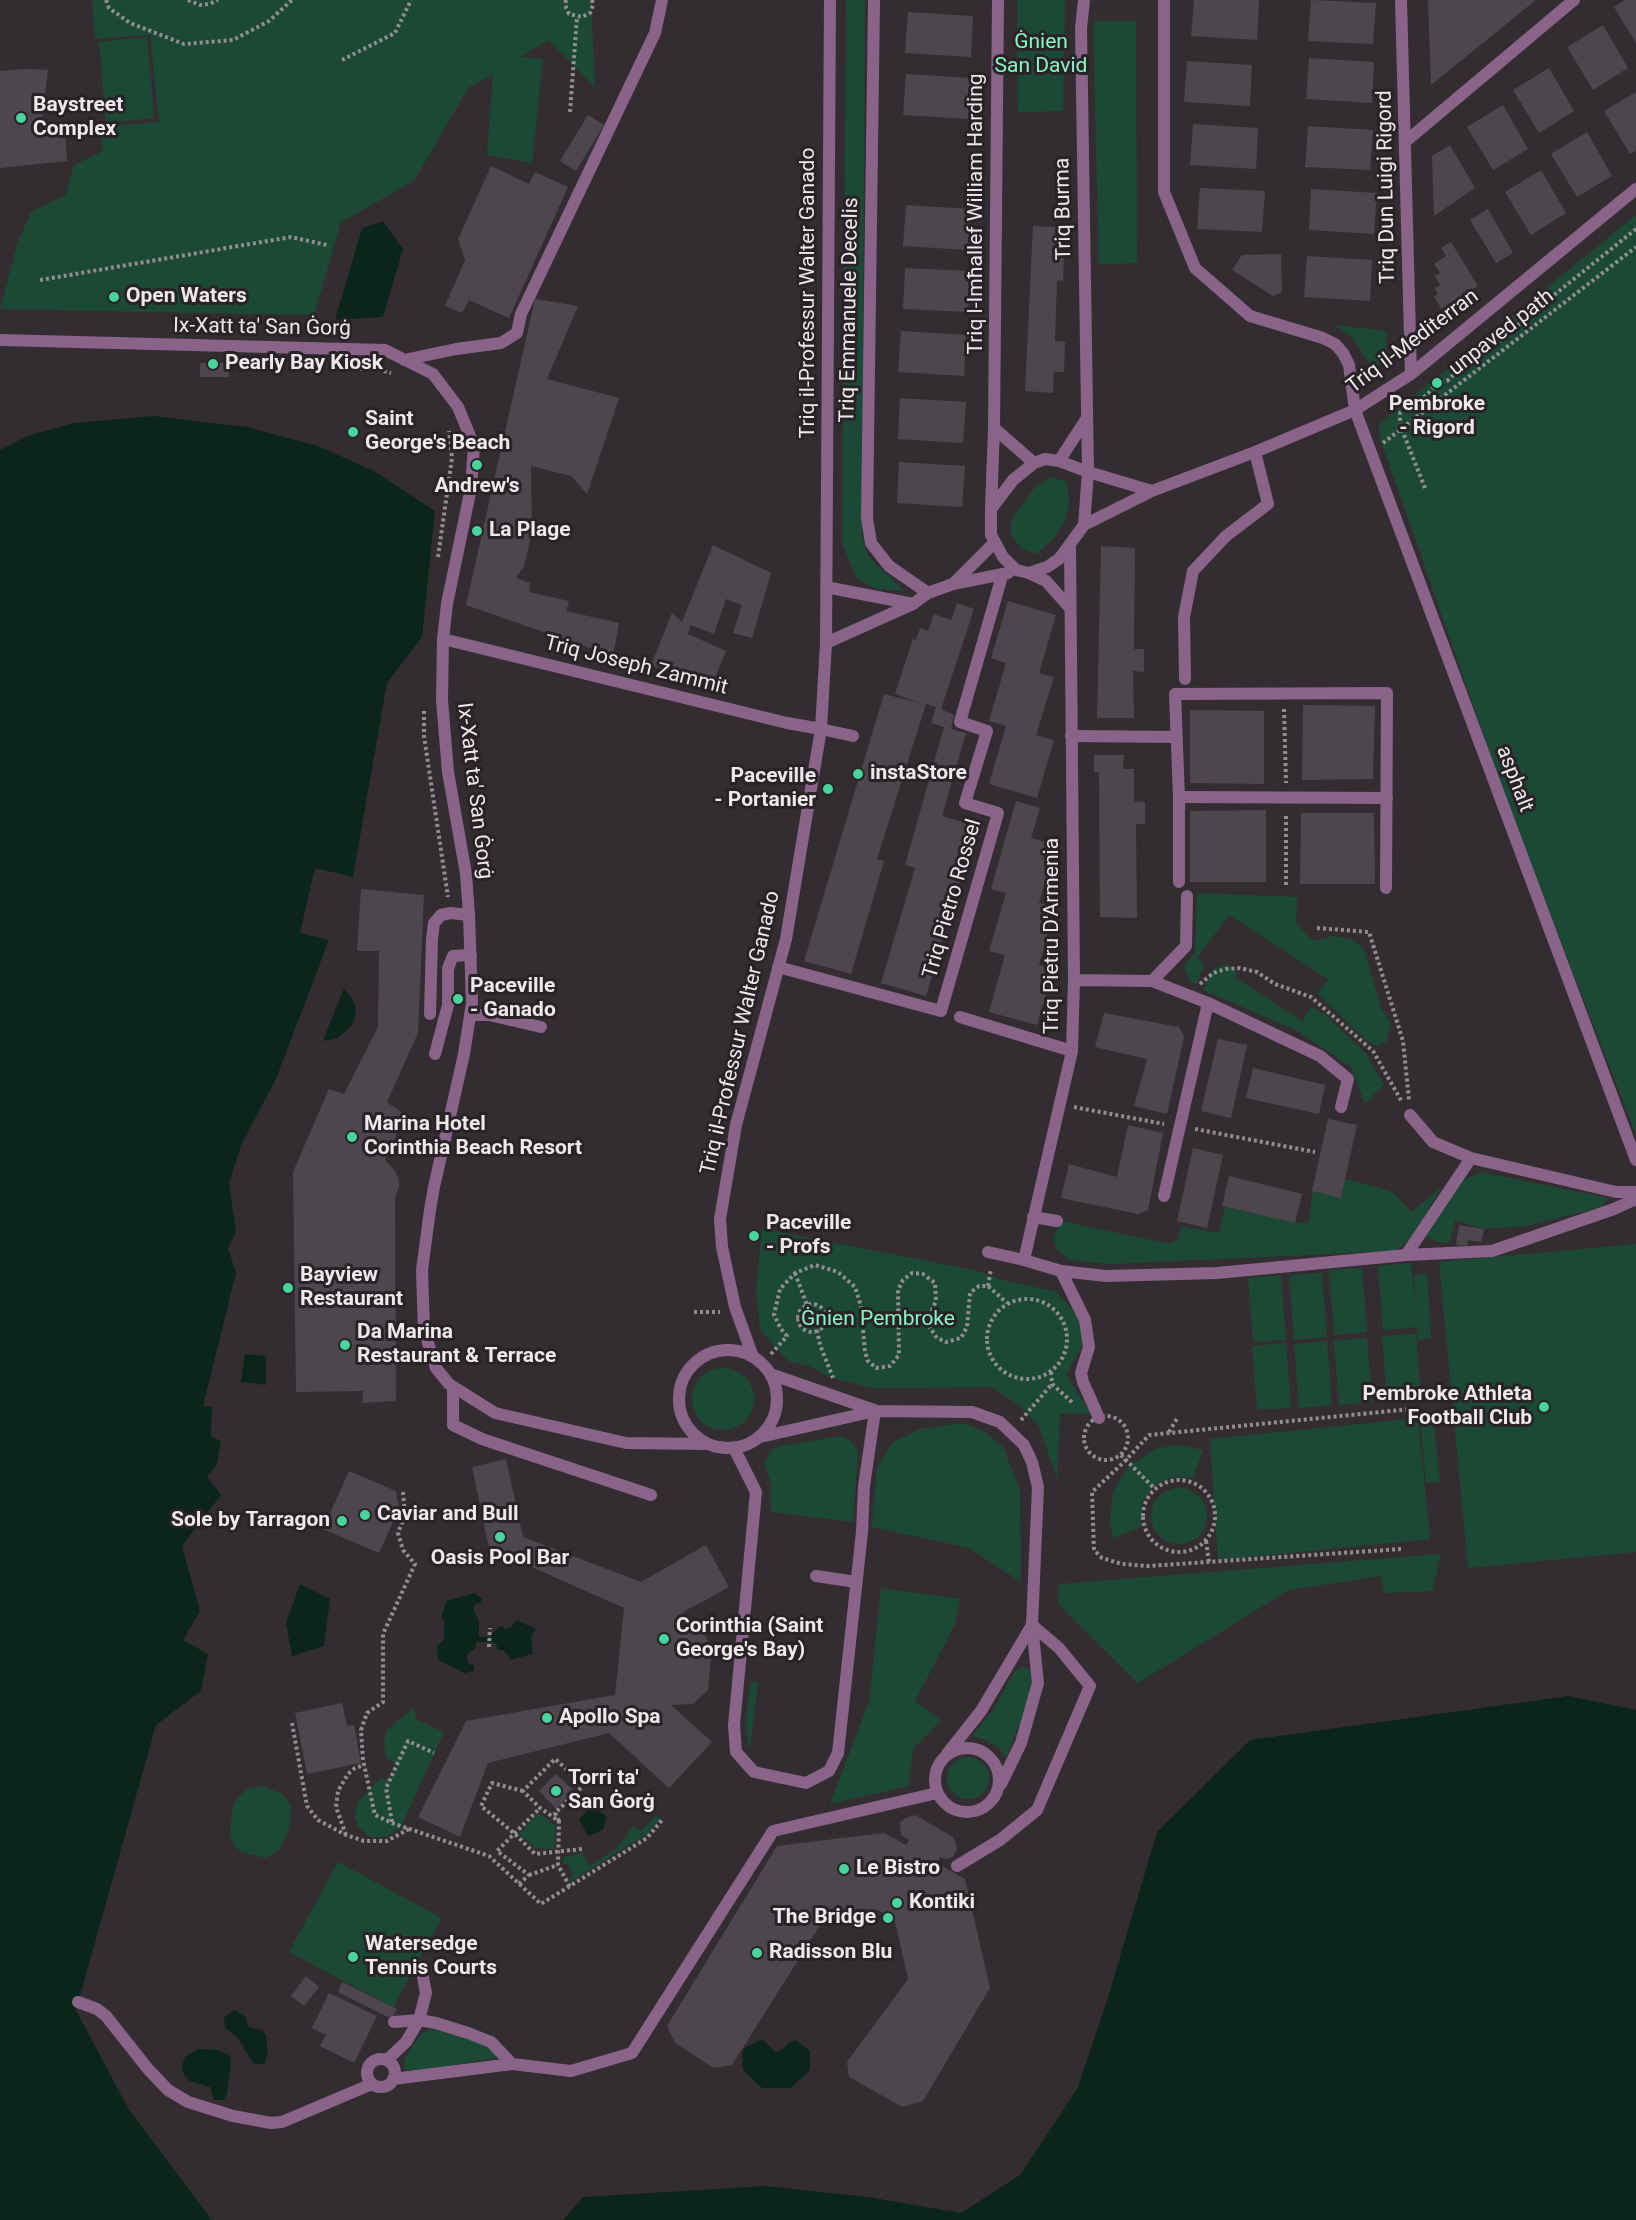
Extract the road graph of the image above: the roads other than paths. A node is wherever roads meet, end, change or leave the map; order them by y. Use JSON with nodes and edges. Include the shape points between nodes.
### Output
{"nodes":[{"id":1,"x":662,"y":0,"type":"edge"},
{"id":2,"x":830,"y":0,"type":"edge"},
{"id":3,"x":874,"y":0,"type":"edge"},
{"id":4,"x":998,"y":0,"type":"edge"},
{"id":5,"x":1084,"y":0,"type":"edge"},
{"id":6,"x":1164,"y":0,"type":"edge"},
{"id":7,"x":1401,"y":0,"type":"edge"},
{"id":8,"x":1569,"y":2,"type":"edge"},
{"id":9,"x":1405,"y":142,"type":"junction"},
{"id":10,"x":1636,"y":189,"type":"edge"},
{"id":11,"x":0,"y":340,"type":"edge"},
{"id":12,"x":404,"y":360,"type":"junction"},
{"id":13,"x":1411,"y":374,"type":"junction"},
{"id":14,"x":1355,"y":411,"type":"junction"},
{"id":15,"x":1087,"y":418,"type":"junction"},
{"id":16,"x":994,"y":428,"type":"junction"},
{"id":17,"x":1255,"y":452,"type":"junction"},
{"id":18,"x":1059,"y":461,"type":"junction"},
{"id":19,"x":1034,"y":463,"type":"junction"},
{"id":20,"x":1088,"y":472,"type":"junction"},
{"id":21,"x":1152,"y":491,"type":"junction"},
{"id":22,"x":991,"y":509,"type":"junction"},
{"id":23,"x":1084,"y":525,"type":"junction"},
{"id":24,"x":995,"y":542,"type":"junction"},
{"id":25,"x":1070,"y":546,"type":"junction"},
{"id":26,"x":1016,"y":570,"type":"junction"},
{"id":27,"x":1029,"y":573,"type":"junction"},
{"id":28,"x":1002,"y":576,"type":"junction"},
{"id":29,"x":953,"y":584,"type":"junction"},
{"id":30,"x":826,"y":587,"type":"junction"},
{"id":31,"x":928,"y":593,"type":"junction"},
{"id":32,"x":913,"y":604,"type":"junction"},
{"id":33,"x":1070,"y":608,"type":"junction"},
{"id":34,"x":443,"y":639,"type":"junction"},
{"id":35,"x":826,"y":644,"type":"junction"},
{"id":36,"x":1185,"y":679,"type":"dead end"},
{"id":37,"x":821,"y":729,"type":"junction"},
{"id":38,"x":853,"y":736,"type":"dead end"},
{"id":39,"x":1071,"y":736,"type":"junction"},
{"id":40,"x":1176,"y":737,"type":"junction"},
{"id":41,"x":1179,"y":797,"type":"junction"},
{"id":42,"x":1387,"y":798,"type":"junction"},
{"id":43,"x":1179,"y":882,"type":"dead end"},
{"id":44,"x":1386,"y":888,"type":"dead end"},
{"id":45,"x":1187,"y":896,"type":"dead end"},
{"id":46,"x":470,"y":915,"type":"junction"},
{"id":47,"x":471,"y":955,"type":"junction"},
{"id":48,"x":778,"y":967,"type":"junction"},
{"id":49,"x":1074,"y":980,"type":"junction"},
{"id":50,"x":1152,"y":981,"type":"junction"},
{"id":51,"x":1208,"y":1002,"type":"junction"},
{"id":52,"x":430,"y":1014,"type":"dead end"},
{"id":53,"x":470,"y":1015,"type":"junction"},
{"id":54,"x":960,"y":1017,"type":"dead end"},
{"id":55,"x":541,"y":1027,"type":"dead end"},
{"id":56,"x":1071,"y":1051,"type":"junction"},
{"id":57,"x":435,"y":1054,"type":"dead end"},
{"id":58,"x":1341,"y":1107,"type":"dead end"},
{"id":59,"x":1410,"y":1115,"type":"road end"},
{"id":60,"x":1471,"y":1158,"type":"junction"},
{"id":61,"x":1636,"y":1160,"type":"edge"},
{"id":62,"x":1636,"y":1192,"type":"edge"},
{"id":63,"x":1164,"y":1196,"type":"dead end"},
{"id":64,"x":1636,"y":1199,"type":"edge"},
{"id":65,"x":1033,"y":1217,"type":"junction"},
{"id":66,"x":1057,"y":1221,"type":"dead end"},
{"id":67,"x":988,"y":1252,"type":"dead end"},
{"id":68,"x":1406,"y":1255,"type":"junction"},
{"id":69,"x":1024,"y":1260,"type":"junction"},
{"id":70,"x":1061,"y":1271,"type":"junction"},
{"id":71,"x":753,"y":1357,"type":"junction"},
{"id":72,"x":773,"y":1375,"type":"junction"},
{"id":73,"x":453,"y":1388,"type":"junction"},
{"id":74,"x":875,"y":1411,"type":"junction"},
{"id":75,"x":1099,"y":1418,"type":"road end"},
{"id":76,"x":760,"y":1437,"type":"junction"},
{"id":77,"x":707,"y":1444,"type":"junction"},
{"id":78,"x":734,"y":1448,"type":"junction"},
{"id":79,"x":651,"y":1495,"type":"dead end"},
{"id":80,"x":816,"y":1576,"type":"dead end"},
{"id":81,"x":856,"y":1582,"type":"junction"},
{"id":82,"x":1032,"y":1625,"type":"junction"},
{"id":83,"x":946,"y":1755,"type":"junction"},
{"id":84,"x":999,"y":1790,"type":"junction"},
{"id":85,"x":937,"y":1793,"type":"junction"},
{"id":86,"x":957,"y":1866,"type":"dead end"},
{"id":87,"x":418,"y":1966,"type":"dead end"},
{"id":88,"x":78,"y":2002,"type":"dead end"},
{"id":89,"x":419,"y":2020,"type":"junction"},
{"id":90,"x":394,"y":2022,"type":"dead end"},
{"id":91,"x":387,"y":2060,"type":"junction"},
{"id":92,"x":512,"y":2064,"type":"junction"},
{"id":93,"x":393,"y":2079,"type":"junction"},
{"id":94,"x":372,"y":2084,"type":"junction"}],
"edges":[{"from":1,"to":12,"type":"street","via":[[655,33],[520,314],[516,333],[501,343]]},
{"from":2,"to":30,"type":"street","name":"Triq il-Professur Walter Ganado"},
{"from":3,"to":31,"type":"street","name":"Triq Emmanuele Decelis","via":[[867,518],[871,543],[889,566]]},
{"from":4,"to":16,"type":"street","name":"Triq l-Imħallef William Harding"},
{"from":5,"to":15,"type":"street","name":"Triq Burma","via":[[1081,28]]},
{"from":6,"to":14,"type":"street","name":"asphalt","via":[[1164,192],[1195,268],[1250,316],[1335,344],[1349,365]]},
{"from":7,"to":9,"type":"street","name":"Triq Dun Luigi Rigord"},
{"from":8,"to":9,"type":"street"},
{"from":9,"to":13,"type":"street","name":"Triq Dun Luigi Rigord"},
{"from":10,"to":13,"type":"street","name":"Triq il-Mediterran"},
{"from":11,"to":12,"type":"street","name":"Ix-Xatt ta' San Ġorġ","via":[[385,350]]},
{"from":12,"to":34,"type":"street","name":"Ix-Xatt ta' San Ġorġ","via":[[433,374],[447,391],[474,446],[471,488]]},
{"from":13,"to":14,"type":"street","name":"Triq il-Mediterran"},
{"from":14,"to":17,"type":"street","name":"Triq il-Mediterran"},
{"from":14,"to":61,"type":"street","name":"asphalt"},
{"from":15,"to":18,"type":"street"},
{"from":15,"to":20,"type":"street","name":"Triq Burma"},
{"from":16,"to":19,"type":"street"},
{"from":16,"to":22,"type":"street","name":"Triq l-Imħallef William Harding"},
{"from":17,"to":21,"type":"street","name":"Triq il-Mediterran"},
{"from":17,"to":36,"type":"street","via":[[1268,504],[1226,536],[1193,572],[1184,617]]},
{"from":18,"to":19,"type":"street","via":[[1045,459]]},
{"from":18,"to":20,"type":"street"},
{"from":19,"to":22,"type":"street","via":[[1013,480]]},
{"from":20,"to":21,"type":"street"},
{"from":20,"to":23,"type":"street"},
{"from":21,"to":23,"type":"street","name":"Triq il-Mediterran"},
{"from":22,"to":24,"type":"street","via":[[991,535]]},
{"from":23,"to":25,"type":"street"},
{"from":24,"to":26,"type":"street"},
{"from":24,"to":29,"type":"street"},
{"from":25,"to":27,"type":"street","via":[[1047,567]]},
{"from":25,"to":33,"type":"street","name":"Triq Pietru D'Armenia"},
{"from":26,"to":27,"type":"street"},
{"from":26,"to":28,"type":"street"},
{"from":27,"to":33,"type":"street","via":[[1046,581]]},
{"from":28,"to":29,"type":"street"},
{"from":28,"to":48,"type":"street","name":"Triq Pietro Rossel","via":[[960,722],[987,730],[965,803],[998,813],[941,1011]]},
{"from":29,"to":31,"type":"street"},
{"from":30,"to":32,"type":"street"},
{"from":30,"to":35,"type":"street","name":"Triq il-Professur Walter Ganado"},
{"from":31,"to":32,"type":"street"},
{"from":32,"to":35,"type":"street"},
{"from":33,"to":39,"type":"street","name":"Triq Pietru D'Armenia"},
{"from":34,"to":37,"type":"street","name":"Triq Joseph Zammit"},
{"from":34,"to":46,"type":"street","name":"Ix-Xatt ta' San Ġorġ","via":[[442,700],[448,772]]},
{"from":35,"to":37,"type":"street","name":"Triq il-Professur Walter Ganado"},
{"from":37,"to":38,"type":"street","name":"Triq Joseph Zammit"},
{"from":37,"to":48,"type":"street","name":"Triq il-Professur Walter Ganado"},
{"from":39,"to":40,"type":"street"},
{"from":39,"to":49,"type":"street","name":"Triq Pietru D'Armenia"},
{"from":40,"to":41,"type":"street"},
{"from":40,"to":42,"type":"street","via":[[1175,694],[1387,693]]},
{"from":41,"to":42,"type":"street"},
{"from":41,"to":43,"type":"street"},
{"from":42,"to":44,"type":"street"},
{"from":45,"to":50,"type":"street","via":[[1186,946]]},
{"from":46,"to":47,"type":"street","name":"Ix-Xatt ta' San Ġorġ"},
{"from":46,"to":52,"type":"street","via":[[441,915],[434,923]]},
{"from":47,"to":53,"type":"street","name":"Ix-Xatt ta' San Ġorġ"},
{"from":47,"to":57,"type":"street","via":[[453,956],[447,969],[448,1005]]},
{"from":48,"to":71,"type":"street","name":"Triq il-Professur Walter Ganado","via":[[736,1125],[720,1219],[735,1307]]},
{"from":49,"to":50,"type":"street"},
{"from":49,"to":56,"type":"street","name":"Triq Pietru D'Armenia"},
{"from":50,"to":51,"type":"street"},
{"from":51,"to":58,"type":"street","via":[[1320,1056],[1348,1079]]},
{"from":51,"to":63,"type":"street"},
{"from":53,"to":55,"type":"street","via":[[489,1015]]},
{"from":53,"to":73,"type":"street","name":"Ix-Xatt ta' San Ġorġ","via":[[434,1187],[422,1270],[424,1330],[436,1368]]},
{"from":54,"to":56,"type":"street"},
{"from":56,"to":65,"type":"street","name":"Triq Pietru D'Armenia"},
{"from":59,"to":60,"type":"street","via":[[1433,1142]]},
{"from":60,"to":62,"type":"street","via":[[1616,1192]]},
{"from":60,"to":68,"type":"street"},
{"from":64,"to":68,"type":"street","via":[[1492,1251]]},
{"from":65,"to":66,"type":"street"},
{"from":65,"to":69,"type":"street","name":"Triq Pietru D'Armenia"},
{"from":67,"to":69,"type":"street"},
{"from":68,"to":70,"type":"street","via":[[1217,1273],[1106,1276]]},
{"from":69,"to":70,"type":"street"},
{"from":70,"to":75,"type":"street","via":[[1085,1320],[1089,1347],[1081,1373]]},
{"from":71,"to":72,"type":"street","name":"Triq il-Professur Walter Ganado"},
{"from":71,"to":77,"type":"street","name":"Triq il-Professur Walter Ganado","via":[[722,1350],[694,1364],[686,1375],[679,1404],[683,1420]]},
{"from":72,"to":74,"type":"street"},
{"from":72,"to":76,"type":"street","via":[[776,1409],[771,1424]]},
{"from":73,"to":77,"type":"street","name":"Ix-Xatt ta' San Ġorġ","via":[[495,1413],[530,1422],[626,1443]]},
{"from":73,"to":79,"type":"street","via":[[453,1425],[482,1439]]},
{"from":74,"to":76,"type":"street"},
{"from":74,"to":81,"type":"street"},
{"from":74,"to":82,"type":"street","via":[[972,1412],[1000,1422],[1024,1445],[1038,1487]]},
{"from":76,"to":78,"type":"street"},
{"from":77,"to":78,"type":"street"},
{"from":78,"to":81,"type":"street","via":[[756,1492],[734,1725],[736,1752],[754,1772],[806,1783],[829,1771],[838,1753]]},
{"from":80,"to":81,"type":"street"},
{"from":82,"to":83,"type":"street","via":[[981,1711]]},
{"from":82,"to":84,"type":"street","via":[[1038,1683],[1021,1743]]},
{"from":82,"to":86,"type":"street","via":[[1059,1648],[1090,1686],[1037,1810],[1000,1840]]},
{"from":83,"to":84,"type":"street","via":[[968,1748],[990,1756],[997,1766]]},
{"from":83,"to":85,"type":"street","via":[[934,1780]]},
{"from":84,"to":85,"type":"street","via":[[986,1808],[963,1813],[952,1810]]},
{"from":85,"to":92,"type":"street","via":[[773,1831],[632,2053],[571,2071]]},
{"from":87,"to":89,"type":"street","via":[[426,1992]]},
{"from":88,"to":94,"type":"street","via":[[106,2016],[168,2090],[188,2102],[233,2116],[282,2122]]},
{"from":89,"to":90,"type":"street"},
{"from":89,"to":91,"type":"street","via":[[406,2042]]},
{"from":89,"to":92,"type":"street","via":[[483,2038]]},
{"from":91,"to":93,"type":"street","via":[[394,2071]]},
{"from":91,"to":94,"type":"street","via":[[378,2059],[368,2067],[367,2076]]},
{"from":92,"to":93,"type":"street"},
{"from":93,"to":94,"type":"street","via":[[381,2087]]}]}
